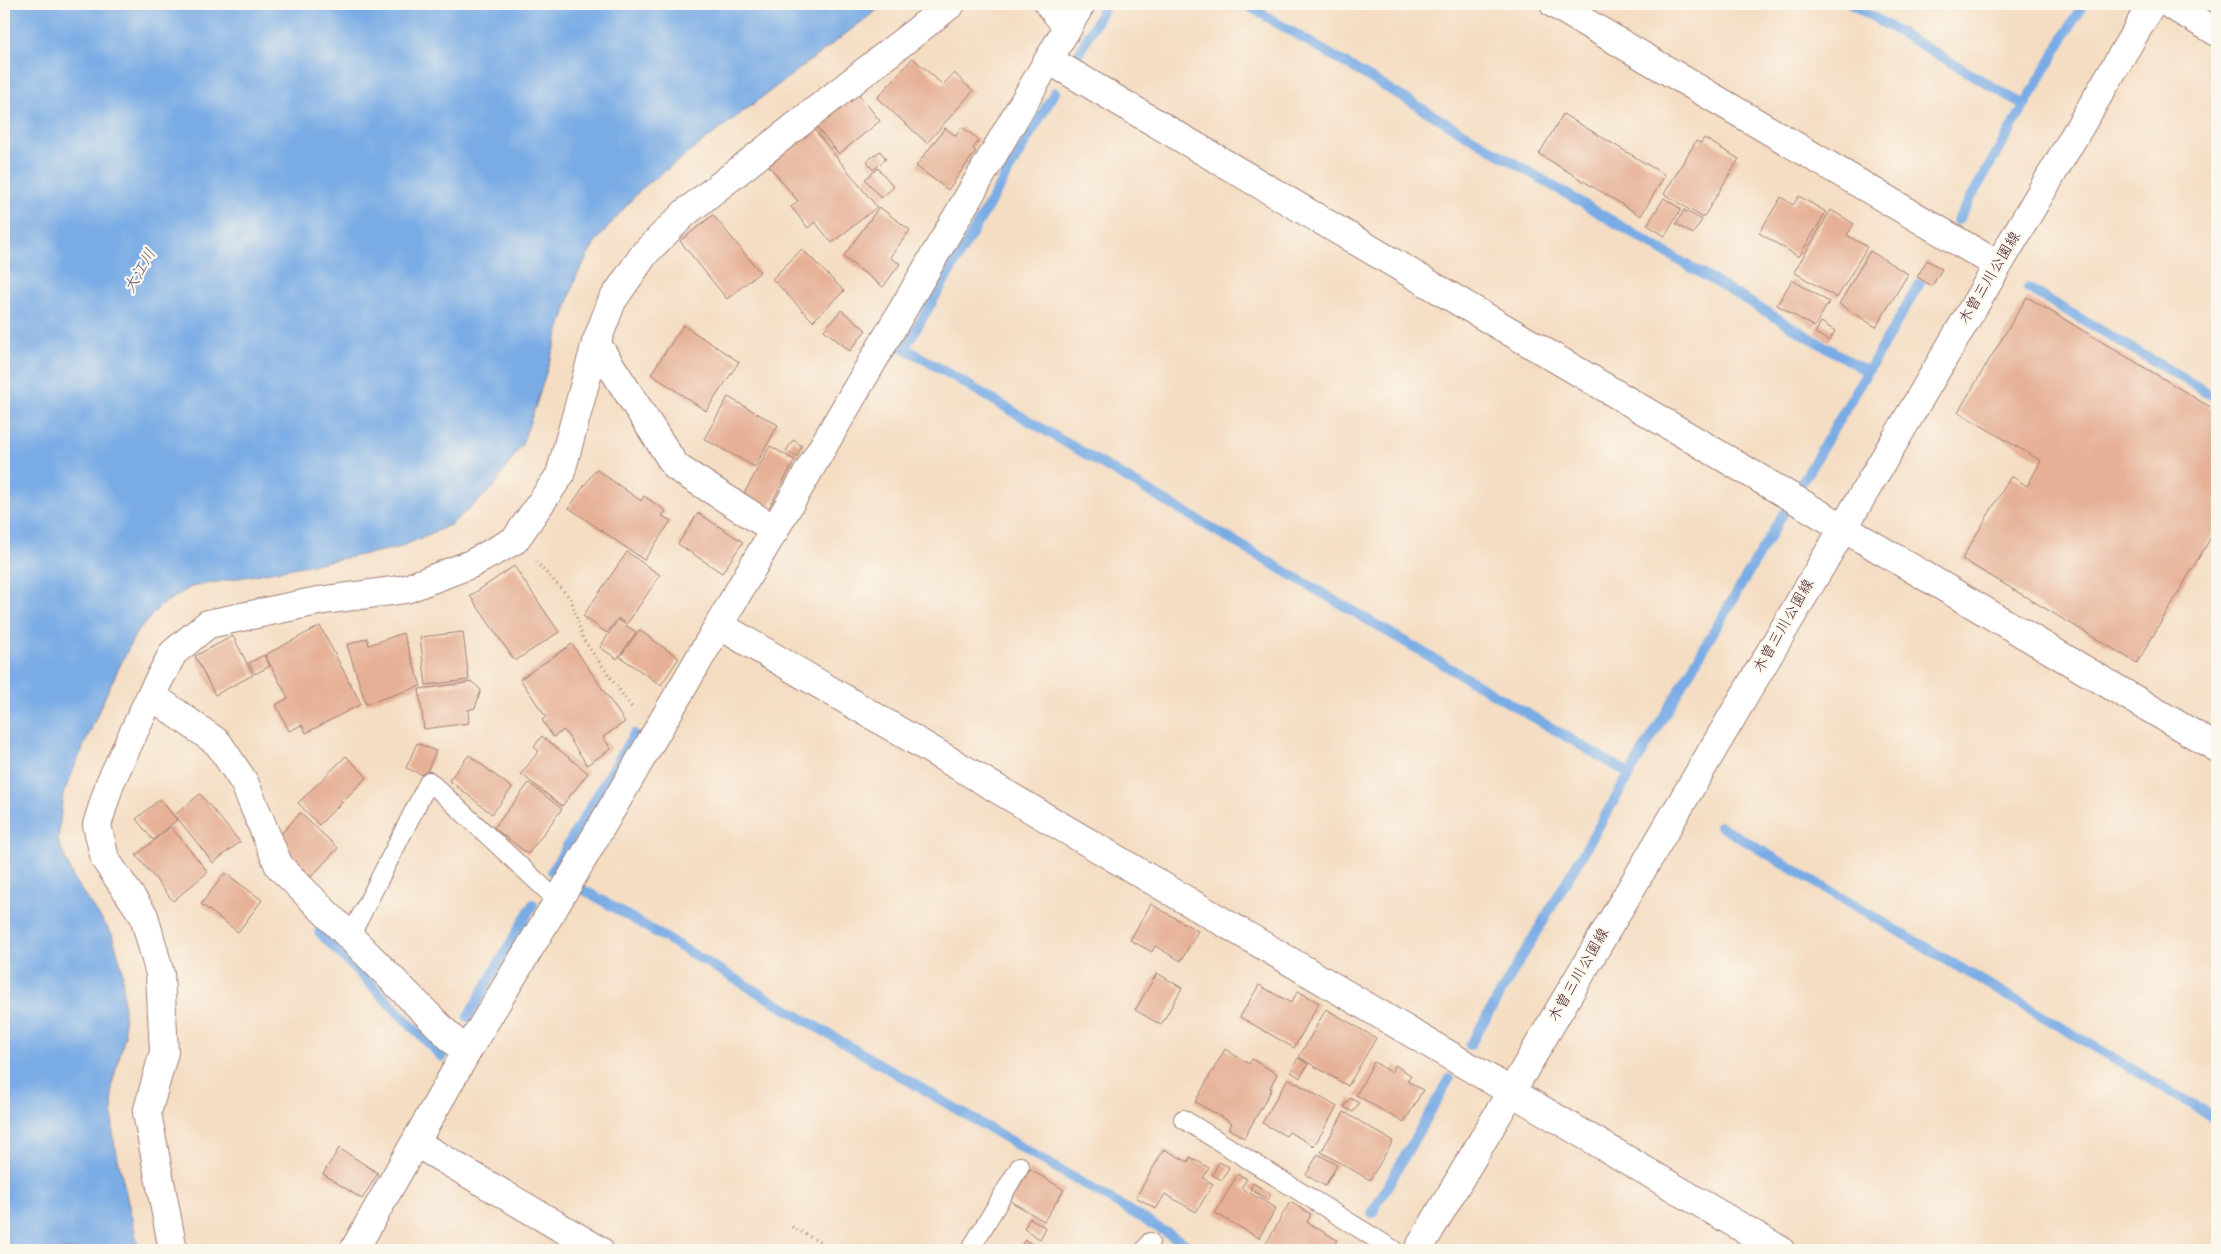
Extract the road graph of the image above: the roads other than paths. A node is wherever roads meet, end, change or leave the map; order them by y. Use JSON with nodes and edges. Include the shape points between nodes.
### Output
{"nodes":[{"id":1,"x":951,"y":4,"type":"edge"},
{"id":2,"x":1049,"y":4,"type":"edge"},
{"id":3,"x":1081,"y":4,"type":"edge"},
{"id":4,"x":1554,"y":4,"type":"edge"},
{"id":5,"x":2152,"y":4,"type":"edge"},
{"id":6,"x":2169,"y":4,"type":"edge"},
{"id":7,"x":1068,"y":28,"type":"junction"},
{"id":8,"x":2217,"y":32,"type":"edge"},
{"id":9,"x":1049,"y":60,"type":"junction"},
{"id":10,"x":1998,"y":265,"type":"junction"},
{"id":11,"x":596,"y":343,"type":"junction"},
{"id":12,"x":1842,"y":528,"type":"junction"},
{"id":13,"x":775,"y":530,"type":"junction"},
{"id":14,"x":719,"y":625,"type":"junction"},
{"id":15,"x":152,"y":695,"type":"junction"},
{"id":16,"x":2217,"y":748,"type":"edge"},
{"id":17,"x":558,"y":901,"type":"junction"},
{"id":18,"x":350,"y":937,"type":"junction"},
{"id":19,"x":466,"y":1053,"type":"junction"},
{"id":20,"x":1510,"y":1092,"type":"junction"},
{"id":21,"x":1183,"y":1120,"type":"dead end"},
{"id":22,"x":416,"y":1143,"type":"junction"},
{"id":23,"x":1020,"y":1166,"type":"dead end"},
{"id":24,"x":173,"y":1250,"type":"edge"},
{"id":25,"x":354,"y":1250,"type":"edge"},
{"id":26,"x":599,"y":1250,"type":"edge"},
{"id":27,"x":970,"y":1250,"type":"edge"},
{"id":28,"x":1394,"y":1250,"type":"edge"},
{"id":29,"x":1418,"y":1250,"type":"edge"},
{"id":30,"x":1780,"y":1250,"type":"edge"}],
"edges":[{"from":1,"to":11,"type":"street","via":[[685,213],[645,253],[612,301]]},
{"from":2,"to":7,"type":"street"},
{"from":3,"to":7,"type":"street"},
{"from":4,"to":10,"type":"street"},
{"from":5,"to":10,"type":"street","name":"木曽三川公園線"},
{"from":6,"to":8,"type":"street"},
{"from":7,"to":9,"type":"street"},
{"from":9,"to":12,"type":"street"},
{"from":9,"to":13,"type":"street"},
{"from":10,"to":12,"type":"street","name":"木曽三川公園線"},
{"from":11,"to":13,"type":"street","via":[[676,467]]},
{"from":11,"to":15,"type":"street","via":[[560,474],[515,540],[471,564],[406,589],[318,601],[208,624],[173,653]]},
{"from":12,"to":16,"type":"street"},
{"from":12,"to":20,"type":"street","name":"木曽三川公園線"},
{"from":13,"to":14,"type":"street"},
{"from":14,"to":17,"type":"street"},
{"from":14,"to":20,"type":"street"},
{"from":15,"to":18,"type":"street","via":[[218,743],[244,782],[279,866]]},
{"from":15,"to":24,"type":"street","via":[[110,783],[97,825],[105,859],[144,916],[160,974],[164,1052],[147,1113]]},
{"from":17,"to":18,"type":"lane","via":[[429,781]]},
{"from":17,"to":19,"type":"street"},
{"from":18,"to":19,"type":"street"},
{"from":19,"to":22,"type":"street"},
{"from":20,"to":29,"type":"street","name":"木曽三川公園線"},
{"from":20,"to":30,"type":"street"},
{"from":21,"to":28,"type":"lane"},
{"from":22,"to":25,"type":"street"},
{"from":22,"to":26,"type":"street"},
{"from":23,"to":27,"type":"lane"}]}
